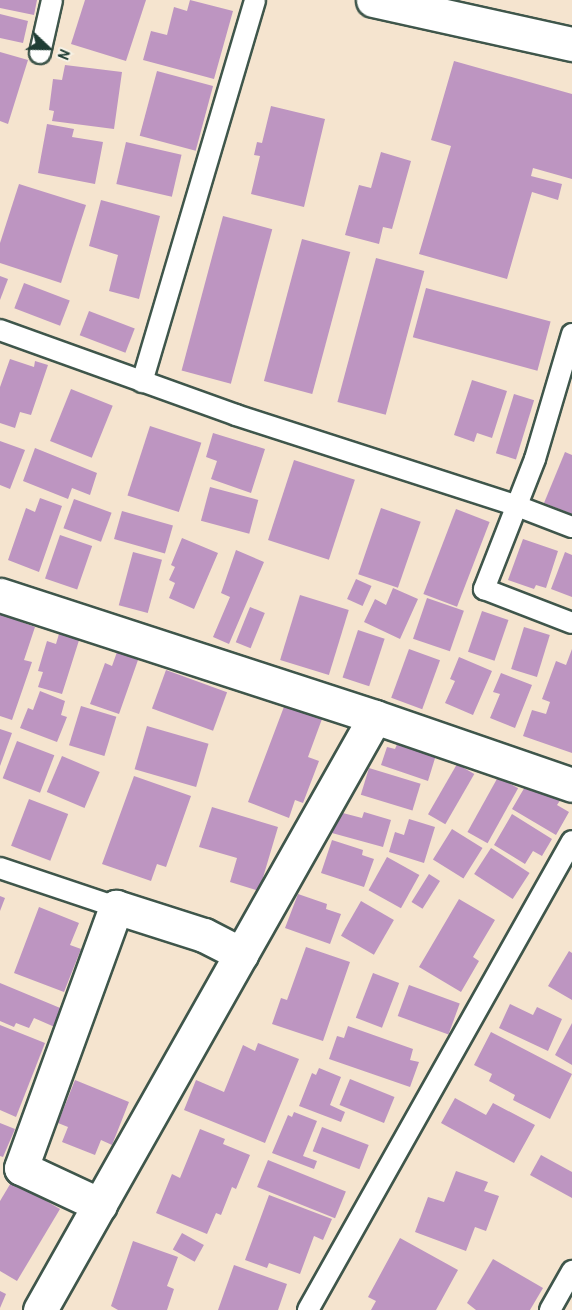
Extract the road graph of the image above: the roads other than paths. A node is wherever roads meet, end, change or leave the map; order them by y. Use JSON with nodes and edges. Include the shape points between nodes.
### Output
{"nodes":[{"id":1,"x":52,"y":0,"type":"edge"},
{"id":2,"x":255,"y":0,"type":"edge"},
{"id":3,"x":373,"y":0,"type":"edge"},
{"id":4,"x":572,"y":44,"type":"edge"},
{"id":5,"x":40,"y":53,"type":"dead end"},
{"id":6,"x":0,"y":330,"type":"edge"},
{"id":7,"x":572,"y":334,"type":"edge"},
{"id":8,"x":142,"y":382,"type":"junction"},
{"id":9,"x":517,"y":506,"type":"junction"},
{"id":10,"x":572,"y":527,"type":"edge"},
{"id":11,"x":0,"y":595,"type":"edge"},
{"id":12,"x":572,"y":623,"type":"edge"},
{"id":13,"x":375,"y":717,"type":"junction"},
{"id":14,"x":572,"y":785,"type":"edge"},
{"id":15,"x":572,"y":841,"type":"edge"},
{"id":16,"x":0,"y":868,"type":"edge"},
{"id":17,"x":116,"y":907,"type":"junction"},
{"id":18,"x":241,"y":954,"type":"junction"},
{"id":19,"x":100,"y":1205,"type":"junction"},
{"id":20,"x":572,"y":1271,"type":"edge"},
{"id":21,"x":40,"y":1310,"type":"edge"},
{"id":22,"x":308,"y":1310,"type":"edge"},
{"id":23,"x":550,"y":1310,"type":"edge"}],
"edges":[{"from":1,"to":5,"type":"lane"},
{"from":2,"to":8,"type":"lane"},
{"from":3,"to":4,"type":"street"},
{"from":6,"to":8,"type":"lane"},
{"from":7,"to":9,"type":"lane"},
{"from":8,"to":9,"type":"lane"},
{"from":9,"to":10,"type":"lane"},
{"from":9,"to":12,"type":"lane","via":[[484,589]]},
{"from":11,"to":13,"type":"street"},
{"from":13,"to":14,"type":"street"},
{"from":13,"to":18,"type":"street"},
{"from":15,"to":22,"type":"lane"},
{"from":16,"to":17,"type":"lane"},
{"from":17,"to":18,"type":"street","via":[[204,935]]},
{"from":17,"to":19,"type":"street","via":[[21,1168]]},
{"from":18,"to":19,"type":"street"},
{"from":19,"to":21,"type":"street"},
{"from":20,"to":23,"type":"lane"}]}
